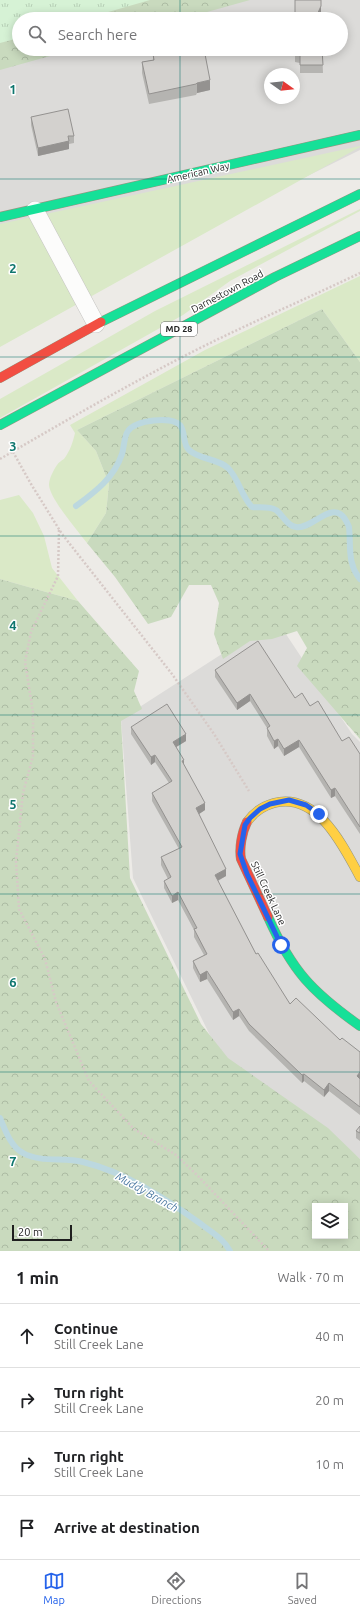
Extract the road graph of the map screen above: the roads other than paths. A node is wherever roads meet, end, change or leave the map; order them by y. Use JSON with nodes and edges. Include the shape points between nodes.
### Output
{"nodes":[{"id":1,"x":360,"y":135,"type":"edge"},
{"id":2,"x":360,"y":194,"type":"edge"},
{"id":3,"x":35,"y":210,"type":"junction"},
{"id":4,"x":0,"y":218,"type":"edge"},
{"id":5,"x":360,"y":236,"type":"edge"},
{"id":6,"x":96,"y":324,"type":"junction"},
{"id":7,"x":0,"y":378,"type":"edge"},
{"id":8,"x":0,"y":425,"type":"edge"},
{"id":9,"x":360,"y":877,"type":"edge"},
{"id":10,"x":360,"y":1026,"type":"edge"}],
"edges":[{"from":1,"to":3,"type":"main road","name":"American Way"},
{"from":2,"to":6,"type":"main road"},
{"from":3,"to":4,"type":"main road","name":"American Way"},
{"from":3,"to":6,"type":"street"},
{"from":5,"to":8,"type":"main road","name":"Darnestown Road","number":"MD 28","via":[[275,277]]},
{"from":6,"to":7,"type":"main road"},
{"from":9,"to":10,"type":"main road","name":"Still Creek Lane","via":[[319,814],[306,805],[289,800],[270,804],[260,809],[245,825],[240,854],[281,945],[295,969],[314,990]]}]}
